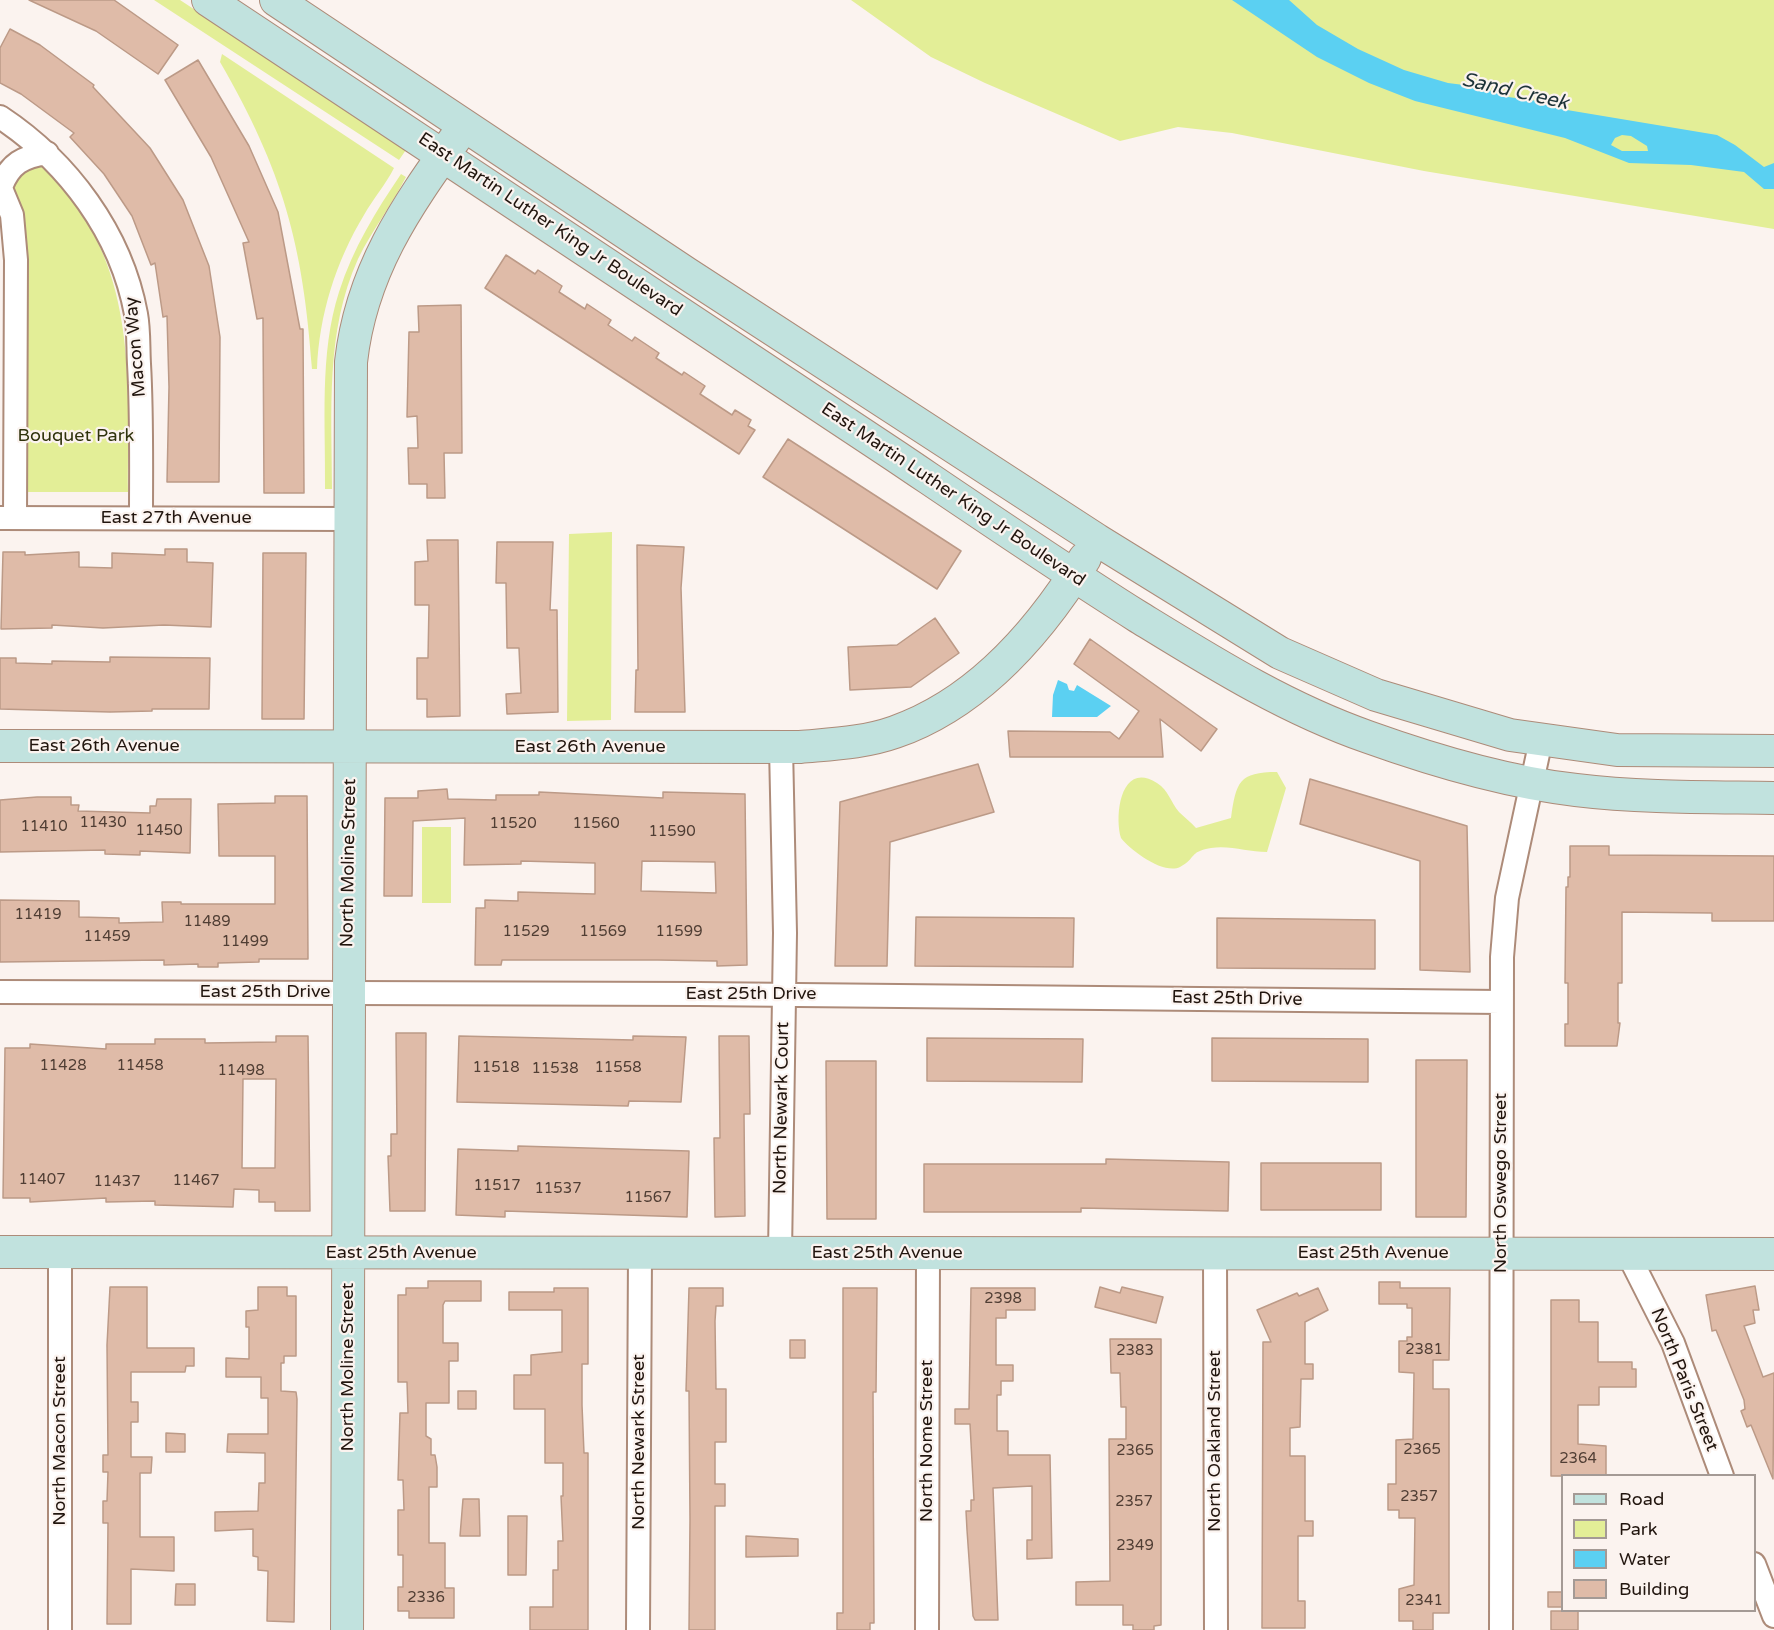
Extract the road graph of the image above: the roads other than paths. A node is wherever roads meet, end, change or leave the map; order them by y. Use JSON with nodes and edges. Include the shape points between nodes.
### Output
{"nodes":[{"id":1,"x":208,"y":0,"type":"edge"},
{"id":2,"x":276,"y":0,"type":"edge"},
{"id":3,"x":0,"y":117,"type":"edge"},
{"id":4,"x":464,"y":126,"type":"junction"},
{"id":5,"x":47,"y":153,"type":"junction"},
{"id":6,"x":445,"y":153,"type":"junction"},
{"id":7,"x":0,"y":187,"type":"edge"},
{"id":8,"x":7,"y":518,"type":"edge"},
{"id":9,"x":141,"y":518,"type":"junction"},
{"id":10,"x":352,"y":519,"type":"junction"},
{"id":11,"x":1096,"y":540,"type":"junction"},
{"id":12,"x":1074,"y":576,"type":"junction"},
{"id":13,"x":1540,"y":740,"type":"junction"},
{"id":14,"x":0,"y":746,"type":"edge"},
{"id":15,"x":350,"y":746,"type":"junction"},
{"id":16,"x":782,"y":747,"type":"junction"},
{"id":17,"x":1774,"y":751,"type":"edge"},
{"id":18,"x":1532,"y":783,"type":"junction"},
{"id":19,"x":1774,"y":798,"type":"edge"},
{"id":20,"x":0,"y":992,"type":"edge"},
{"id":21,"x":348,"y":992,"type":"junction"},
{"id":22,"x":784,"y":994,"type":"junction"},
{"id":23,"x":1501,"y":1002,"type":"junction"},
{"id":24,"x":0,"y":1252,"type":"edge"},
{"id":25,"x":60,"y":1252,"type":"junction"},
{"id":26,"x":348,"y":1252,"type":"junction"},
{"id":27,"x":1215,"y":1252,"type":"junction"},
{"id":28,"x":640,"y":1253,"type":"junction"},
{"id":29,"x":780,"y":1253,"type":"junction"},
{"id":30,"x":928,"y":1253,"type":"junction"},
{"id":31,"x":1502,"y":1253,"type":"junction"},
{"id":32,"x":1628,"y":1254,"type":"junction"},
{"id":33,"x":1774,"y":1254,"type":"edge"},
{"id":34,"x":1721,"y":1474,"type":"edge"},
{"id":35,"x":1756,"y":1567,"type":"edge"},
{"id":36,"x":1774,"y":1616,"type":"edge"},
{"id":37,"x":60,"y":1630,"type":"edge"},
{"id":38,"x":347,"y":1630,"type":"edge"},
{"id":39,"x":638,"y":1630,"type":"edge"},
{"id":40,"x":927,"y":1630,"type":"edge"},
{"id":41,"x":1216,"y":1630,"type":"edge"},
{"id":42,"x":1501,"y":1630,"type":"edge"}],
"edges":[{"from":1,"to":6,"type":"street","name":"East Martin Luther King Jr Boulevard"},
{"from":2,"to":4,"type":"street","name":"East Martin Luther King Jr Boulevard"},
{"from":3,"to":5,"type":"street","name":"Macon Way"},
{"from":4,"to":6,"type":"street","name":"North Moline Street"},
{"from":4,"to":11,"type":"street","name":"East Martin Luther King Jr Boulevard"},
{"from":5,"to":7,"type":"street","via":[[16,163]]},
{"from":5,"to":9,"type":"street","name":"Macon Way","via":[[74,182],[117,249],[129,285],[136,316],[141,396]]},
{"from":6,"to":10,"type":"street","name":"North Moline Street","via":[[383,249],[359,310],[351,362]]},
{"from":6,"to":12,"type":"street","name":"East Martin Luther King Jr Boulevard"},
{"from":7,"to":8,"type":"street","via":[[12,215],[15,260]]},
{"from":8,"to":9,"type":"street","name":"East 27th Avenue"},
{"from":9,"to":10,"type":"street","name":"East 27th Avenue"},
{"from":10,"to":15,"type":"street","name":"North Moline Street"},
{"from":11,"to":12,"type":"street","name":"East 26th Avenue"},
{"from":11,"to":13,"type":"street","name":"East Martin Luther King Jr Boulevard","via":[[1242,631],[1314,669],[1448,718]]},
{"from":12,"to":16,"type":"street","name":"East 26th Avenue","via":[[1008,658],[963,696],[938,711],[894,733],[869,739]]},
{"from":12,"to":18,"type":"street","name":"East Martin Luther King Jr Boulevard","via":[[1221,668],[1299,709],[1364,736],[1439,760]]},
{"from":13,"to":17,"type":"street","name":"East Martin Luther King Jr Boulevard","via":[[1653,751]]},
{"from":13,"to":18,"type":"street","name":"North Oswego Street"},
{"from":14,"to":15,"type":"street","name":"East 26th Avenue"},
{"from":15,"to":16,"type":"street","name":"East 26th Avenue"},
{"from":15,"to":21,"type":"street","name":"North Moline Street"},
{"from":16,"to":22,"type":"street","name":"North Newark Court"},
{"from":18,"to":19,"type":"street","name":"East Martin Luther King Jr Boulevard","via":[[1619,794]]},
{"from":18,"to":23,"type":"street","name":"North Oswego Street","via":[[1507,898]]},
{"from":20,"to":21,"type":"street","name":"East 25th Drive"},
{"from":21,"to":22,"type":"street","name":"East 25th Drive"},
{"from":21,"to":26,"type":"street","name":"North Moline Street"},
{"from":22,"to":23,"type":"street","name":"East 25th Drive"},
{"from":22,"to":29,"type":"street","name":"North Newark Court"},
{"from":23,"to":31,"type":"street","name":"North Oswego Street"},
{"from":24,"to":25,"type":"street","name":"East 25th Avenue"},
{"from":25,"to":26,"type":"street","name":"East 25th Avenue"},
{"from":25,"to":37,"type":"street","name":"North Macon Street"},
{"from":26,"to":28,"type":"street","name":"East 25th Avenue"},
{"from":26,"to":38,"type":"street","name":"North Moline Street"},
{"from":27,"to":30,"type":"street","name":"East 25th Avenue"},
{"from":27,"to":31,"type":"street","name":"East 25th Avenue"},
{"from":27,"to":41,"type":"street","name":"North Oakland Street"},
{"from":28,"to":29,"type":"street","name":"East 25th Avenue"},
{"from":28,"to":39,"type":"street","name":"North Newark Street"},
{"from":29,"to":30,"type":"street","name":"East 25th Avenue"},
{"from":30,"to":40,"type":"street","name":"North Nome Street"},
{"from":31,"to":32,"type":"street","name":"East 25th Avenue"},
{"from":31,"to":42,"type":"street","name":"North Oswego Street"},
{"from":32,"to":33,"type":"street","name":"East 25th Avenue"},
{"from":32,"to":34,"type":"street","name":"North Paris Street","via":[[1673,1343]]},
{"from":35,"to":36,"type":"street"}]}
